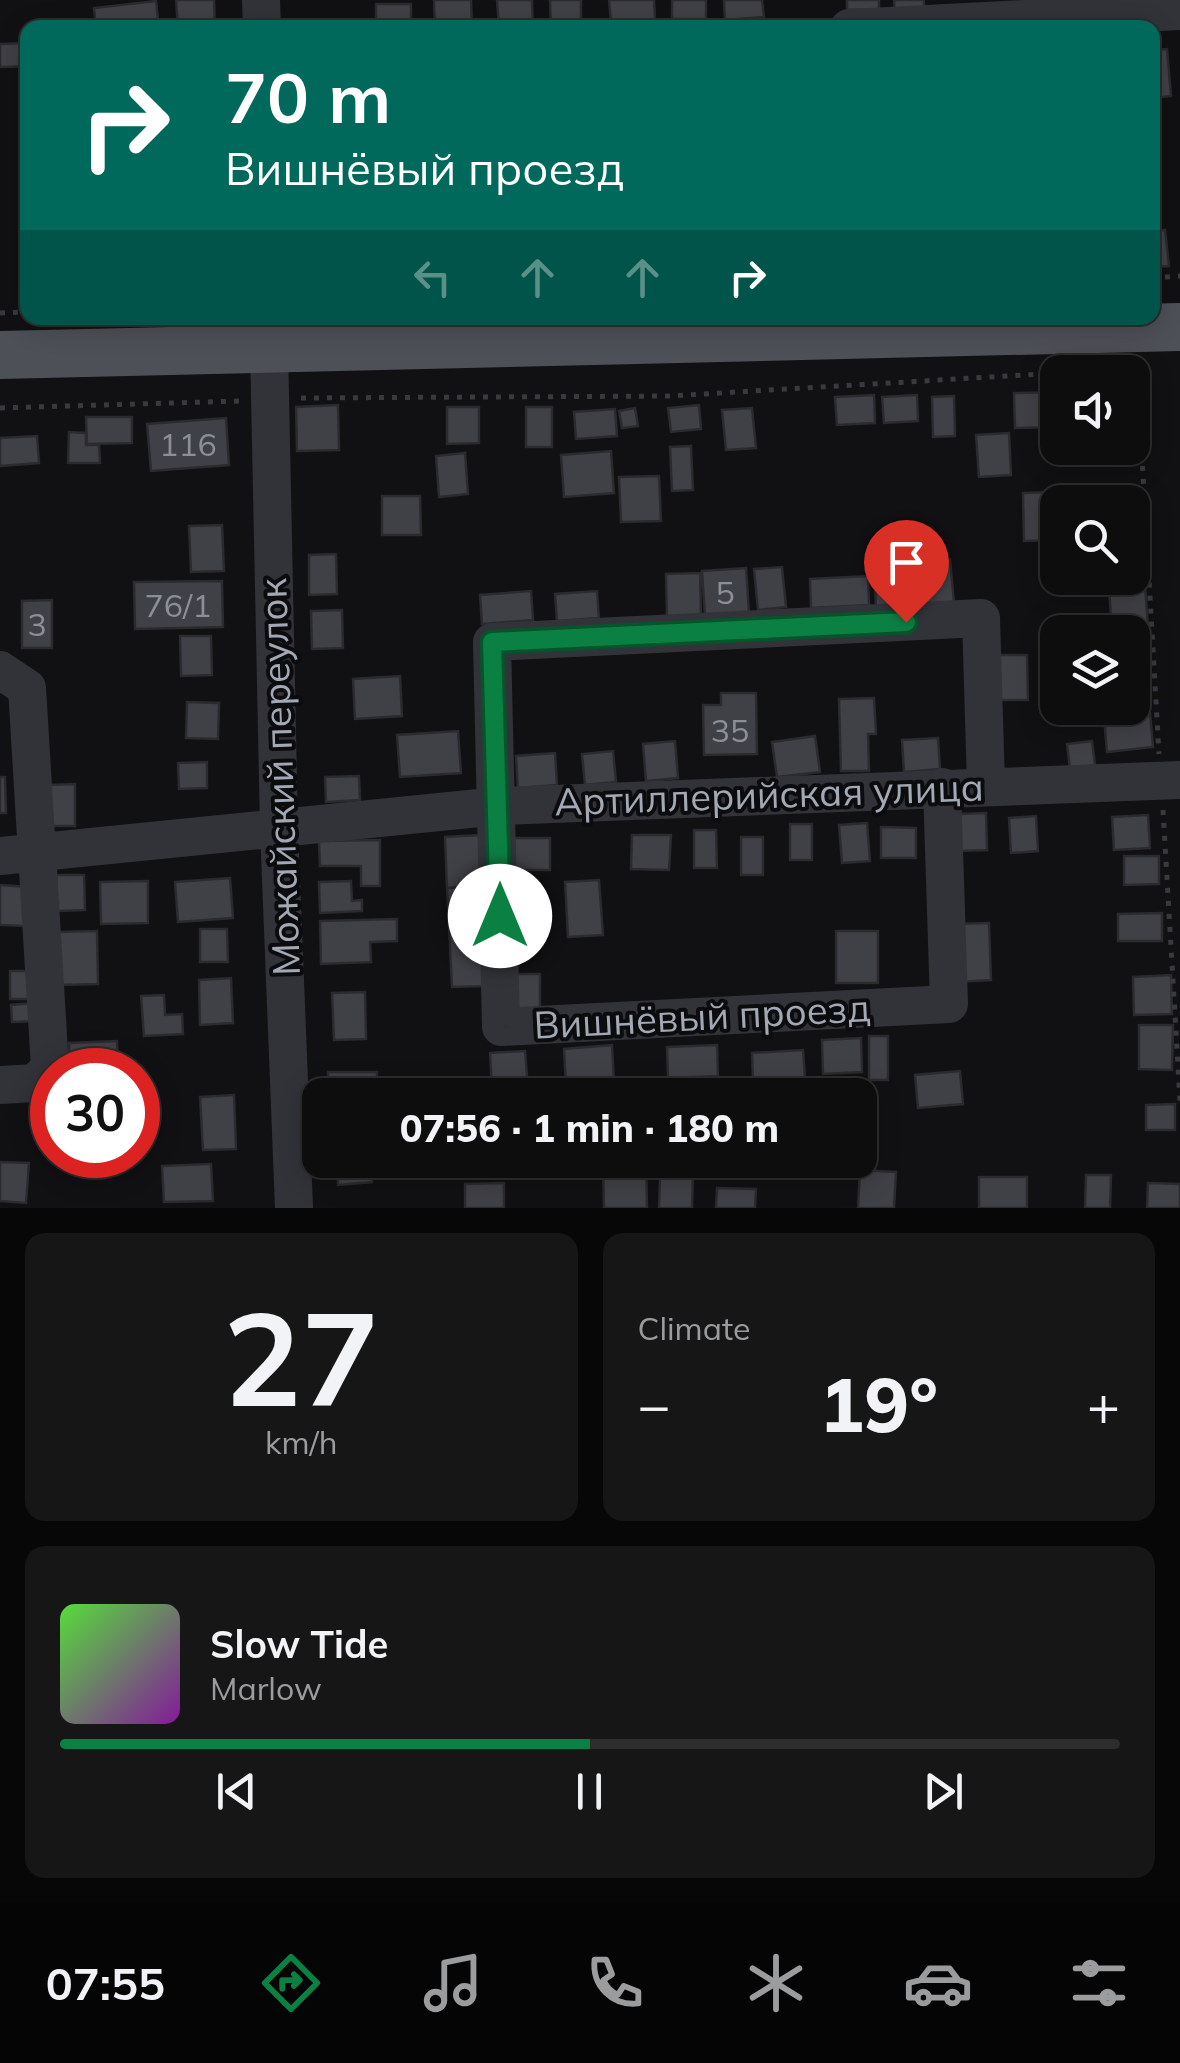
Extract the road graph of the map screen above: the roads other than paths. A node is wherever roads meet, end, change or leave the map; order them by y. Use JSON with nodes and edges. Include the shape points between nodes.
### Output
{"nodes":[{"id":1,"x":1180,"y":11,"type":"edge"},
{"id":2,"x":1004,"y":20,"type":"edge"},
{"id":3,"x":1180,"y":327,"type":"edge"},
{"id":4,"x":269,"y":347,"type":"junction"},
{"id":5,"x":0,"y":355,"type":"edge"},
{"id":6,"x":0,"y":670,"type":"edge"},
{"id":7,"x":1170,"y":780,"type":"edge"},
{"id":8,"x":986,"y":785,"type":"junction"},
{"id":9,"x":942,"y":788,"type":"junction"},
{"id":10,"x":499,"y":806,"type":"junction"},
{"id":11,"x":279,"y":828,"type":"junction"},
{"id":12,"x":39,"y":854,"type":"junction"},
{"id":13,"x":0,"y":856,"type":"edge"},
{"id":14,"x":0,"y":1085,"type":"edge"},
{"id":15,"x":294,"y":1208,"type":"edge"}],
"edges":[{"from":1,"to":2,"type":"street"},
{"from":3,"to":4,"type":"main road"},
{"from":4,"to":5,"type":"main road"},
{"from":4,"to":11,"type":"street","name":"Можайский переулок"},
{"from":6,"to":12,"type":"street","via":[[27,688]]},
{"from":7,"to":8,"type":"street","name":"Артиллерийская улица"},
{"from":8,"to":9,"type":"street","name":"Артиллерийская улица"},
{"from":8,"to":10,"type":"street","name":"Вишнёвый проезд","via":[[981,618],[492,642]]},
{"from":9,"to":10,"type":"street","name":"Артиллерийская улица"},
{"from":9,"to":10,"type":"street","name":"Вишнёвый проезд","via":[[949,1004],[500,1027]]},
{"from":10,"to":11,"type":"street","name":"Артиллерийская улица"},
{"from":11,"to":12,"type":"street","name":"Артиллерийская улица"},
{"from":11,"to":15,"type":"street","name":"Можайский переулок"},
{"from":12,"to":13,"type":"street","name":"Артиллерийская улица"},
{"from":12,"to":14,"type":"street","via":[[50,1068],[36,1083]]}]}
